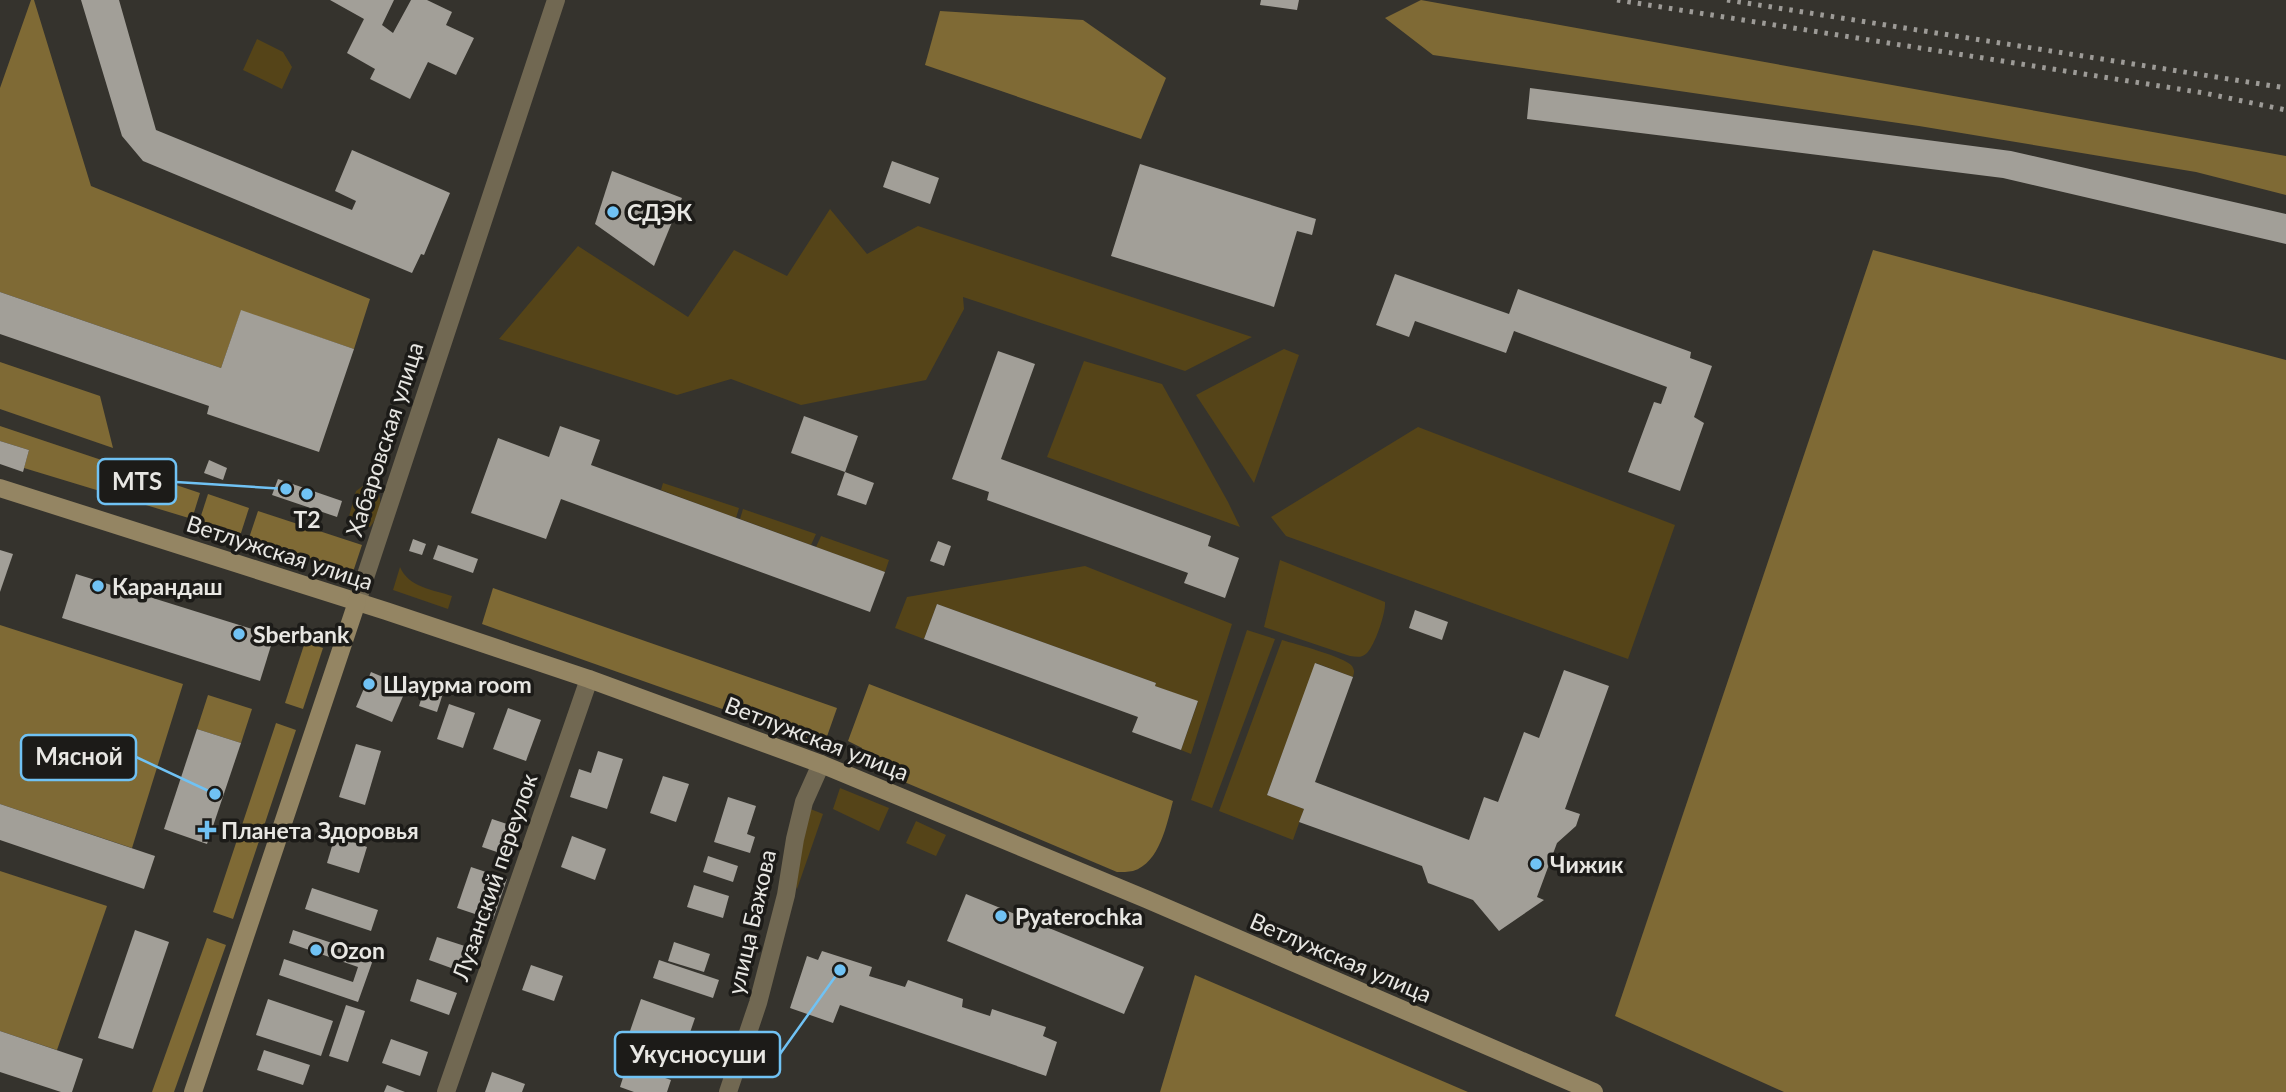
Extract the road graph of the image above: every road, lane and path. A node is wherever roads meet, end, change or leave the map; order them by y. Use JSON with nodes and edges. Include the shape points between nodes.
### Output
{"nodes":[{"id":1,"x":556,"y":0,"type":"edge"},
{"id":2,"x":0,"y":488,"type":"edge"},
{"id":3,"x":357,"y":602,"type":"junction"},
{"id":4,"x":589,"y":678,"type":"junction"},
{"id":5,"x":821,"y":764,"type":"junction"},
{"id":6,"x":193,"y":1092,"type":"edge"},
{"id":7,"x":446,"y":1092,"type":"edge"},
{"id":8,"x":728,"y":1092,"type":"edge"},
{"id":9,"x":1594,"y":1092,"type":"edge"}],
"edges":[{"from":1,"to":3,"type":"street","name":"Хабаровская улица"},
{"from":2,"to":3,"type":"main road","name":"Ветлужская улица"},
{"from":3,"to":4,"type":"main road","name":"Ветлужская улица"},
{"from":3,"to":6,"type":"main road","name":"Хабаровская улица"},
{"from":4,"to":5,"type":"main road","name":"Ветлужская улица"},
{"from":4,"to":7,"type":"street","name":"Лузанский переулок"},
{"from":5,"to":8,"type":"street","name":"улица Бажова","via":[[804,802],[758,1003]]},
{"from":5,"to":9,"type":"main road","name":"Ветлужская улица"}]}
